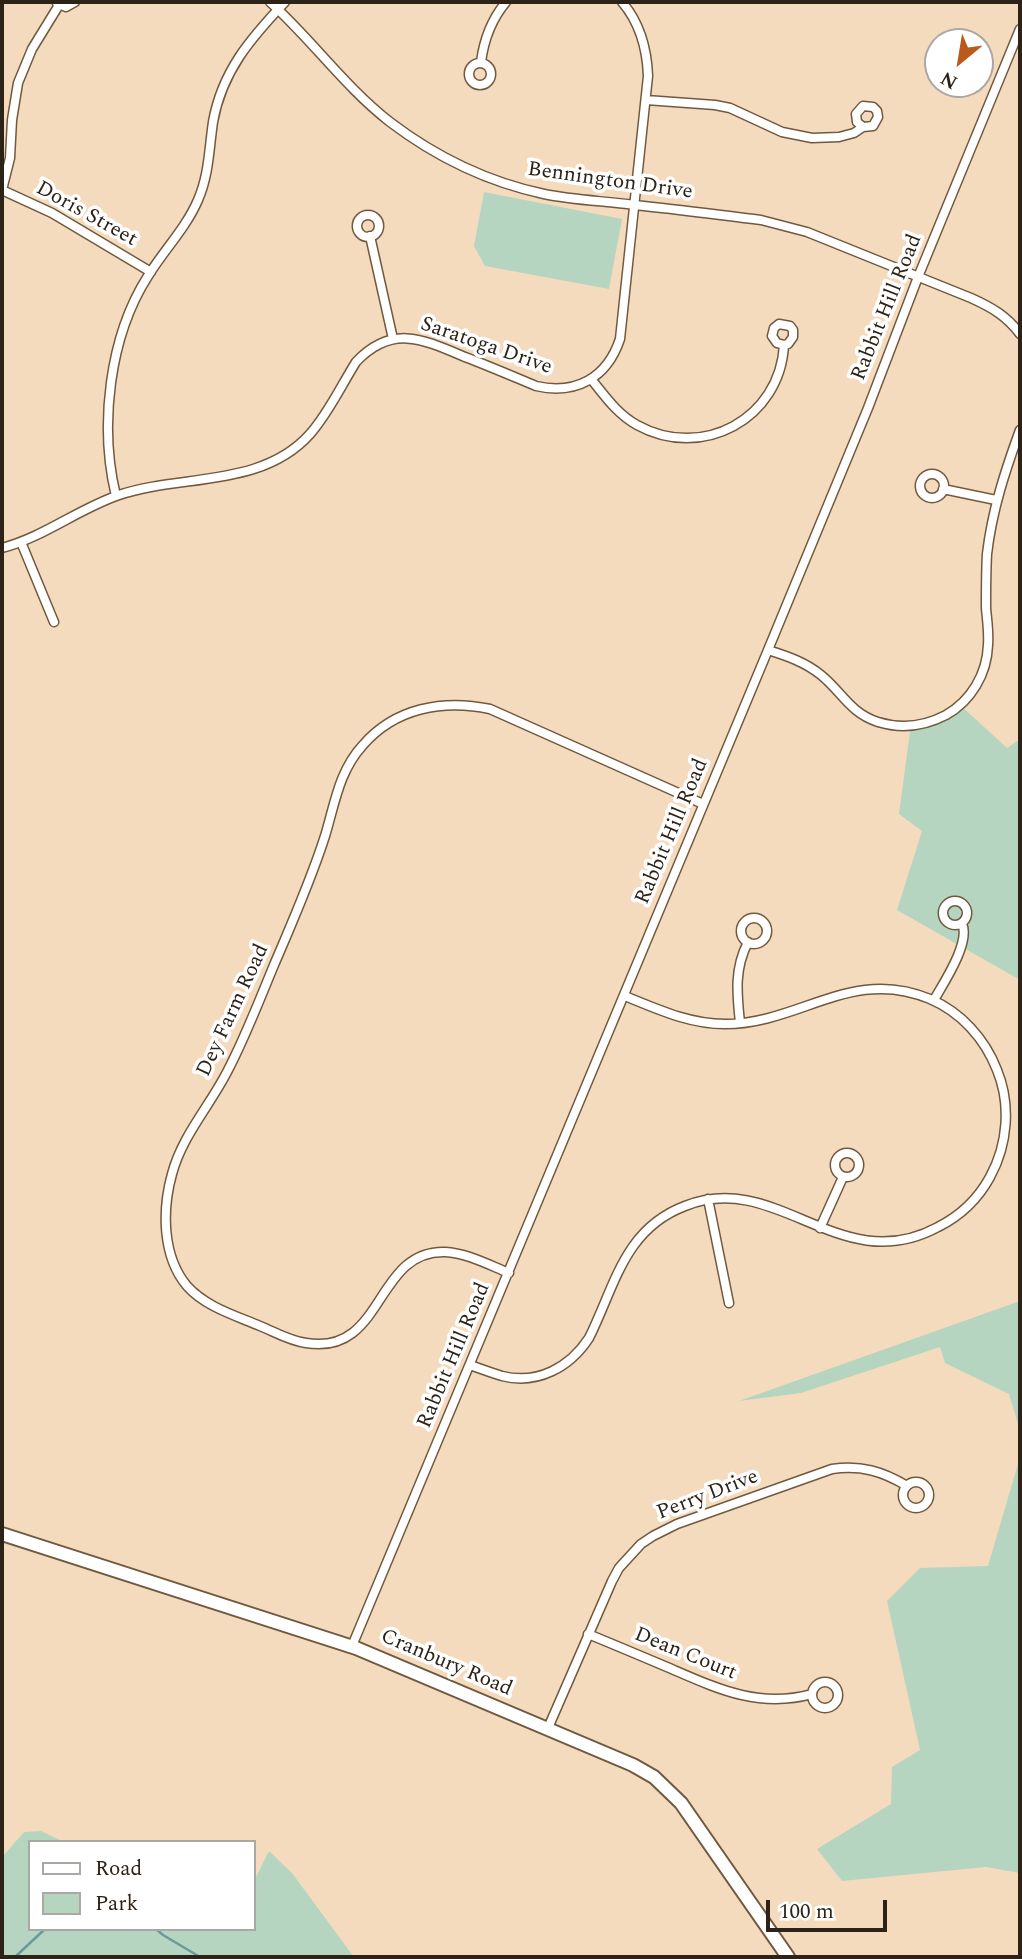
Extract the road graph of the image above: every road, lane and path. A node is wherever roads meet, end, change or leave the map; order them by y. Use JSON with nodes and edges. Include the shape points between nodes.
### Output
{"nodes":[{"id":1,"x":75,"y":2,"type":"edge"},
{"id":2,"x":270,"y":2,"type":"edge"},
{"id":3,"x":285,"y":2,"type":"edge"},
{"id":4,"x":506,"y":2,"type":"edge"},
{"id":5,"x":622,"y":2,"type":"edge"},
{"id":6,"x":58,"y":3,"type":"edge"},
{"id":7,"x":278,"y":9,"type":"junction"},
{"id":8,"x":1020,"y":29,"type":"edge"},
{"id":9,"x":481,"y":62,"type":"dead end"},
{"id":10,"x":646,"y":100,"type":"junction"},
{"id":11,"x":863,"y":127,"type":"dead end"},
{"id":12,"x":2,"y":190,"type":"edge"},
{"id":13,"x":634,"y":205,"type":"junction"},
{"id":14,"x":370,"y":236,"type":"dead end"},
{"id":15,"x":151,"y":272,"type":"junction"},
{"id":16,"x":918,"y":277,"type":"junction"},
{"id":17,"x":1020,"y":334,"type":"edge"},
{"id":18,"x":393,"y":339,"type":"junction"},
{"id":19,"x":785,"y":345,"type":"dead end"},
{"id":20,"x":591,"y":379,"type":"junction"},
{"id":21,"x":1020,"y":430,"type":"edge"},
{"id":22,"x":943,"y":489,"type":"dead end"},
{"id":23,"x":116,"y":496,"type":"junction"},
{"id":24,"x":996,"y":500,"type":"junction"},
{"id":25,"x":21,"y":542,"type":"junction"},
{"id":26,"x":2,"y":548,"type":"edge"},
{"id":27,"x":54,"y":622,"type":"dead end"},
{"id":28,"x":768,"y":650,"type":"junction"},
{"id":29,"x":703,"y":804,"type":"junction"},
{"id":30,"x":961,"y":924,"type":"dead end"},
{"id":31,"x":748,"y":942,"type":"dead end"},
{"id":32,"x":625,"y":996,"type":"junction"},
{"id":33,"x":934,"y":1000,"type":"junction"},
{"id":34,"x":740,"y":1023,"type":"junction"},
{"id":35,"x":843,"y":1177,"type":"dead end"},
{"id":36,"x":708,"y":1199,"type":"junction"},
{"id":37,"x":820,"y":1228,"type":"junction"},
{"id":38,"x":509,"y":1273,"type":"junction"},
{"id":39,"x":729,"y":1303,"type":"dead end"},
{"id":40,"x":470,"y":1365,"type":"junction"},
{"id":41,"x":906,"y":1486,"type":"dead end"},
{"id":42,"x":2,"y":1534,"type":"edge"},
{"id":43,"x":588,"y":1634,"type":"junction"},
{"id":44,"x":352,"y":1646,"type":"junction"},
{"id":45,"x":812,"y":1694,"type":"dead end"},
{"id":46,"x":548,"y":1728,"type":"junction"},
{"id":47,"x":788,"y":1957,"type":"edge"}],
"edges":[{"from":1,"to":6,"type":"street","via":[[66,7]]},
{"from":2,"to":7,"type":"street","name":"Bennington Drive"},
{"from":3,"to":7,"type":"street"},
{"from":4,"to":9,"type":"street","via":[[489,29]]},
{"from":5,"to":10,"type":"street","via":[[645,46]]},
{"from":6,"to":12,"type":"street","via":[[18,83]]},
{"from":7,"to":13,"type":"street","name":"Bennington Drive","via":[[360,96],[436,153],[512,186]]},
{"from":7,"to":15,"type":"street","via":[[242,50],[229,73],[218,100],[201,194]]},
{"from":8,"to":16,"type":"street","name":"Rabbit Hill Road"},
{"from":10,"to":11,"type":"street","via":[[730,108],[782,132],[812,138],[839,137]]},
{"from":10,"to":13,"type":"street"},
{"from":12,"to":15,"type":"street","name":"Doris Street","via":[[52,213]]},
{"from":13,"to":16,"type":"street","name":"Bennington Drive","via":[[784,225]]},
{"from":13,"to":20,"type":"street","via":[[620,339],[610,361]]},
{"from":14,"to":18,"type":"street"},
{"from":15,"to":23,"type":"street","via":[[123,333],[111,386],[108,434]]},
{"from":16,"to":17,"type":"street","name":"Bennington Drive","via":[[994,309]]},
{"from":16,"to":28,"type":"street","name":"Rabbit Hill Road"},
{"from":18,"to":20,"type":"street","name":"Saratoga Drive","via":[[426,340],[548,389],[568,388]]},
{"from":18,"to":23,"type":"street","name":"Saratoga Drive","via":[[356,362],[310,434],[274,462]]},
{"from":19,"to":20,"type":"street","via":[[777,381],[764,402],[744,420],[705,436],[661,435],[636,425]]},
{"from":21,"to":24,"type":"street"},
{"from":22,"to":24,"type":"street"},
{"from":23,"to":25,"type":"street","name":"Saratoga Drive"},
{"from":24,"to":28,"type":"street","via":[[986,569],[987,658],[977,684],[951,712],[915,725],[876,721],[853,708],[811,667]]},
{"from":25,"to":26,"type":"street","name":"Saratoga Drive"},
{"from":25,"to":27,"type":"street"},
{"from":28,"to":29,"type":"street","name":"Rabbit Hill Road"},
{"from":29,"to":32,"type":"street","name":"Rabbit Hill Road"},
{"from":29,"to":38,"type":"street","name":"Dey Farm Road","via":[[490,709],[445,704],[414,710],[387,724],[363,745],[345,771],[316,863],[240,1046],[184,1141],[172,1174],[166,1230],[173,1261],[186,1284],[209,1304],[297,1341],[321,1344],[353,1333],[369,1318],[399,1271],[429,1254],[464,1255]]},
{"from":30,"to":33,"type":"street","via":[[964,941]]},
{"from":31,"to":34,"type":"street","via":[[737,973]]},
{"from":32,"to":34,"type":"street","via":[[691,1021]]},
{"from":32,"to":38,"type":"street","name":"Rabbit Hill Road"},
{"from":33,"to":34,"type":"street","via":[[904,990],[863,989]]},
{"from":33,"to":37,"type":"street","via":[[974,1031],[998,1071],[1006,1117],[1002,1150],[993,1171],[960,1213],[919,1235],[870,1241]]},
{"from":35,"to":37,"type":"street"},
{"from":36,"to":37,"type":"street","via":[[752,1200]]},
{"from":36,"to":39,"type":"street"},
{"from":36,"to":40,"type":"street","via":[[671,1212],[636,1241],[619,1268],[589,1338],[563,1366],[541,1376],[516,1378]]},
{"from":38,"to":40,"type":"street","name":"Rabbit Hill Road"},
{"from":40,"to":44,"type":"street","name":"Rabbit Hill Road"},
{"from":41,"to":43,"type":"street","name":"Perry Drive","via":[[870,1469],[832,1469],[666,1529],[641,1544],[619,1568]]},
{"from":42,"to":44,"type":"street","name":"Cranbury Road"},
{"from":43,"to":45,"type":"street","name":"Dean Court","via":[[732,1694],[774,1699]]},
{"from":43,"to":46,"type":"street","name":"Perry Drive"},
{"from":44,"to":46,"type":"street","name":"Cranbury Road"},
{"from":46,"to":47,"type":"street","name":"Cranbury Road","via":[[633,1765],[669,1790]]}]}
